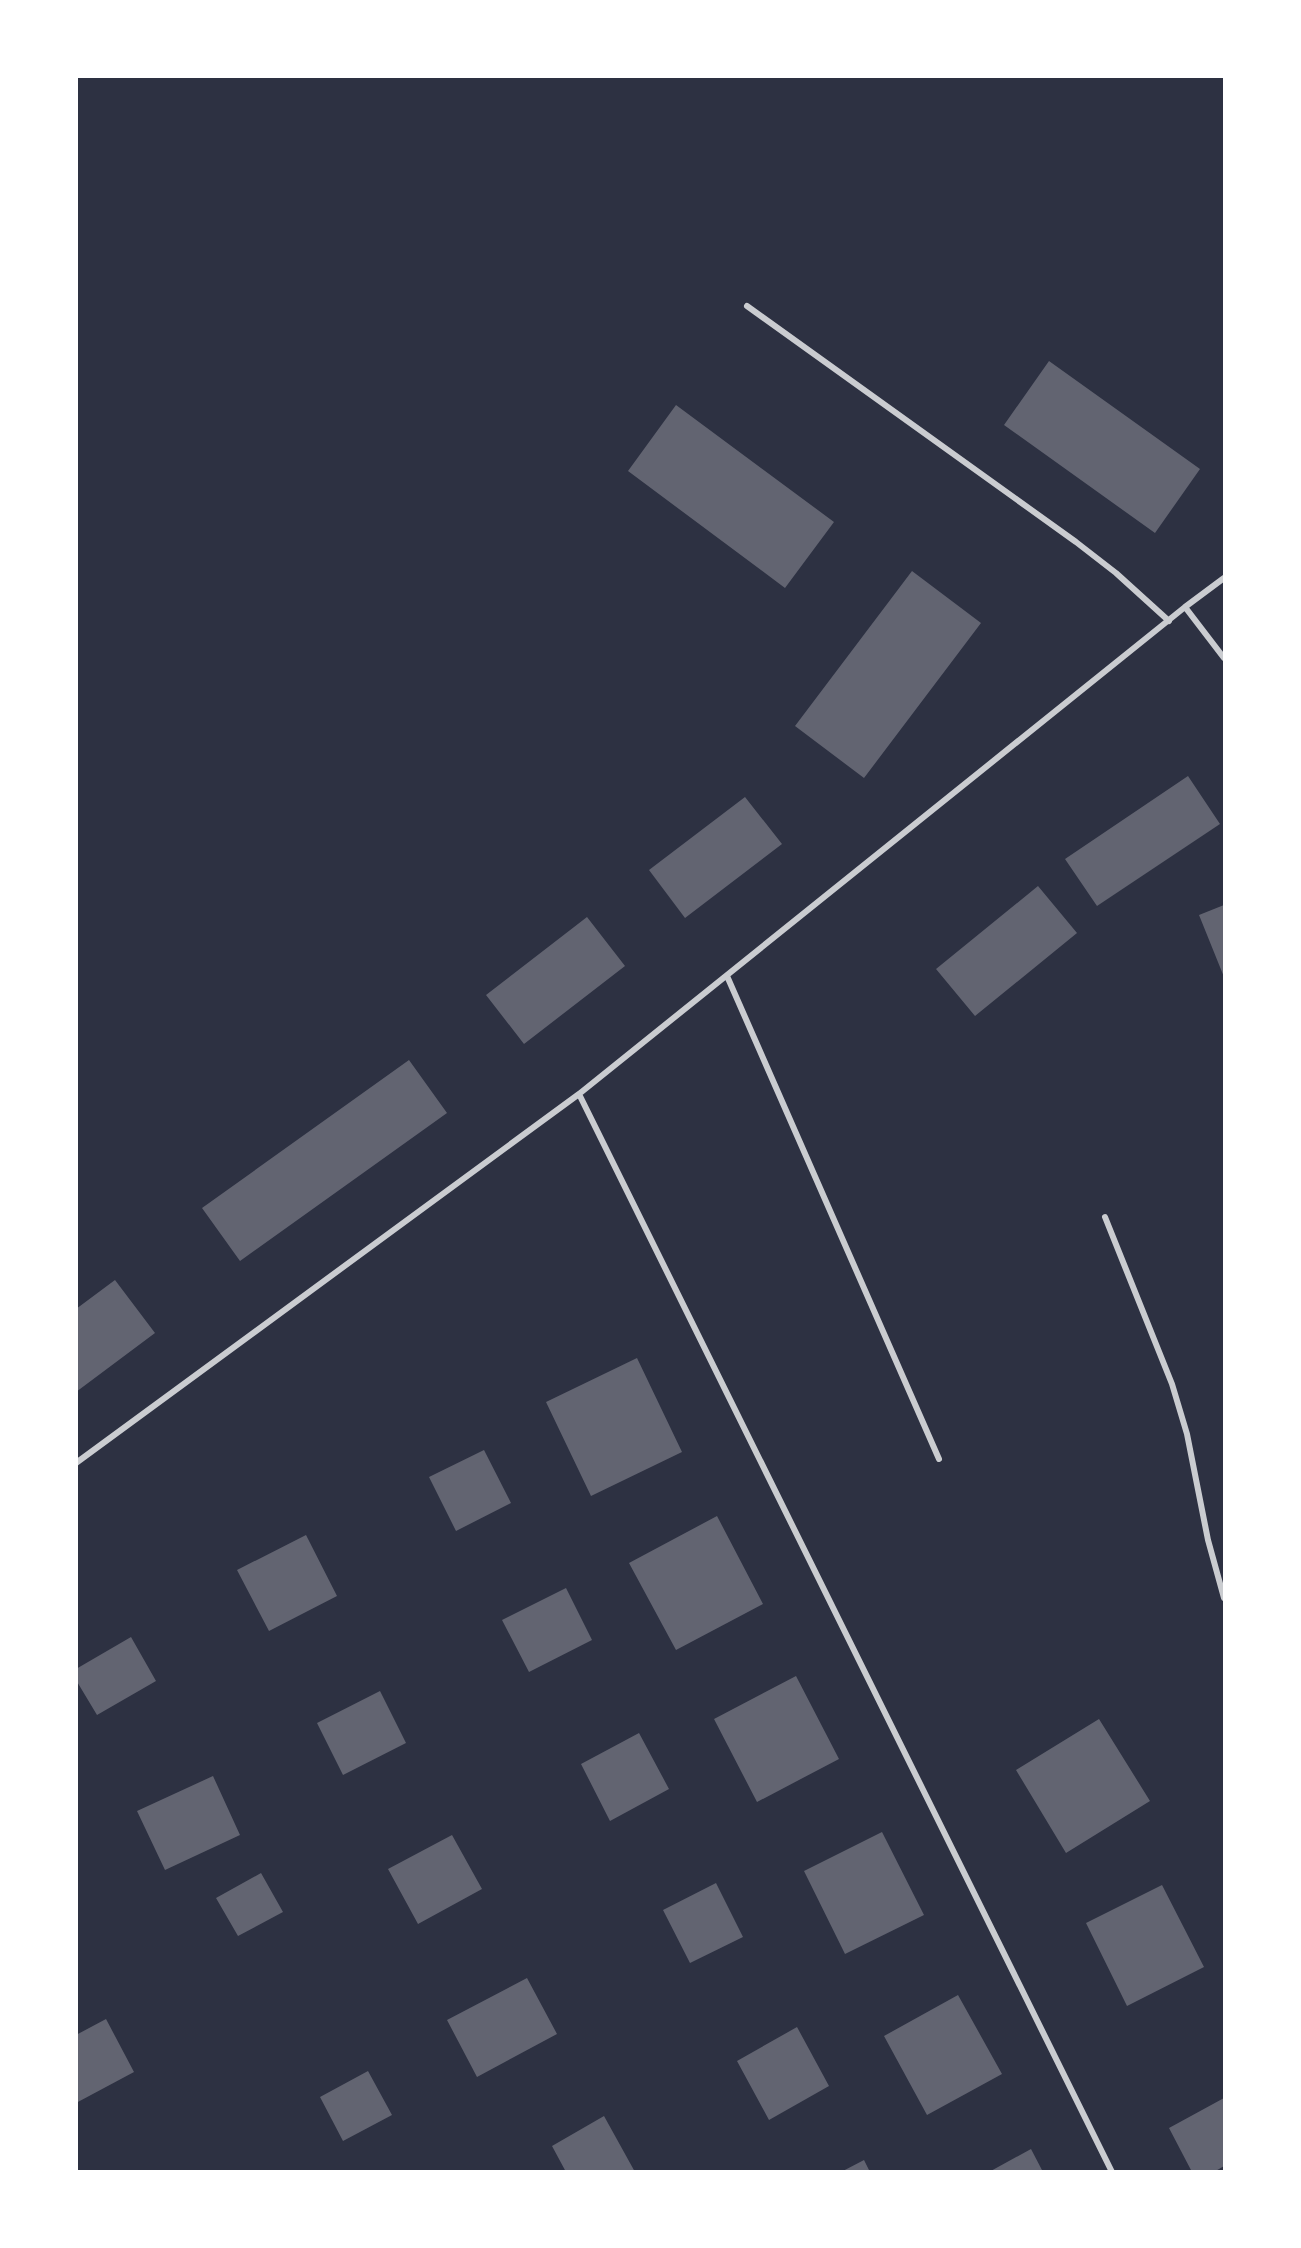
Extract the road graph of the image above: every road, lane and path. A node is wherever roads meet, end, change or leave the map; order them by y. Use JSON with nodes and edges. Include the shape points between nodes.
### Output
{"nodes":[{"id":1,"x":747,"y":306,"type":"dead end"},
{"id":2,"x":1224,"y":578,"type":"edge"},
{"id":3,"x":1185,"y":607,"type":"junction"},
{"id":4,"x":1169,"y":621,"type":"junction"},
{"id":5,"x":1224,"y":658,"type":"edge"},
{"id":6,"x":727,"y":976,"type":"junction"},
{"id":7,"x":579,"y":1094,"type":"junction"},
{"id":8,"x":1105,"y":1217,"type":"dead end"},
{"id":9,"x":939,"y":1458,"type":"dead end"},
{"id":10,"x":76,"y":1463,"type":"edge"},
{"id":11,"x":1224,"y":1598,"type":"edge"},
{"id":12,"x":1112,"y":2172,"type":"edge"}],
"edges":[{"from":1,"to":4,"type":"street","via":[[1076,542]]},
{"from":2,"to":3,"type":"street"},
{"from":3,"to":4,"type":"street"},
{"from":3,"to":5,"type":"street"},
{"from":4,"to":6,"type":"street"},
{"from":6,"to":7,"type":"street"},
{"from":6,"to":9,"type":"street"},
{"from":7,"to":10,"type":"street"},
{"from":7,"to":12,"type":"street"},
{"from":8,"to":11,"type":"street","via":[[1172,1384]]}]}
